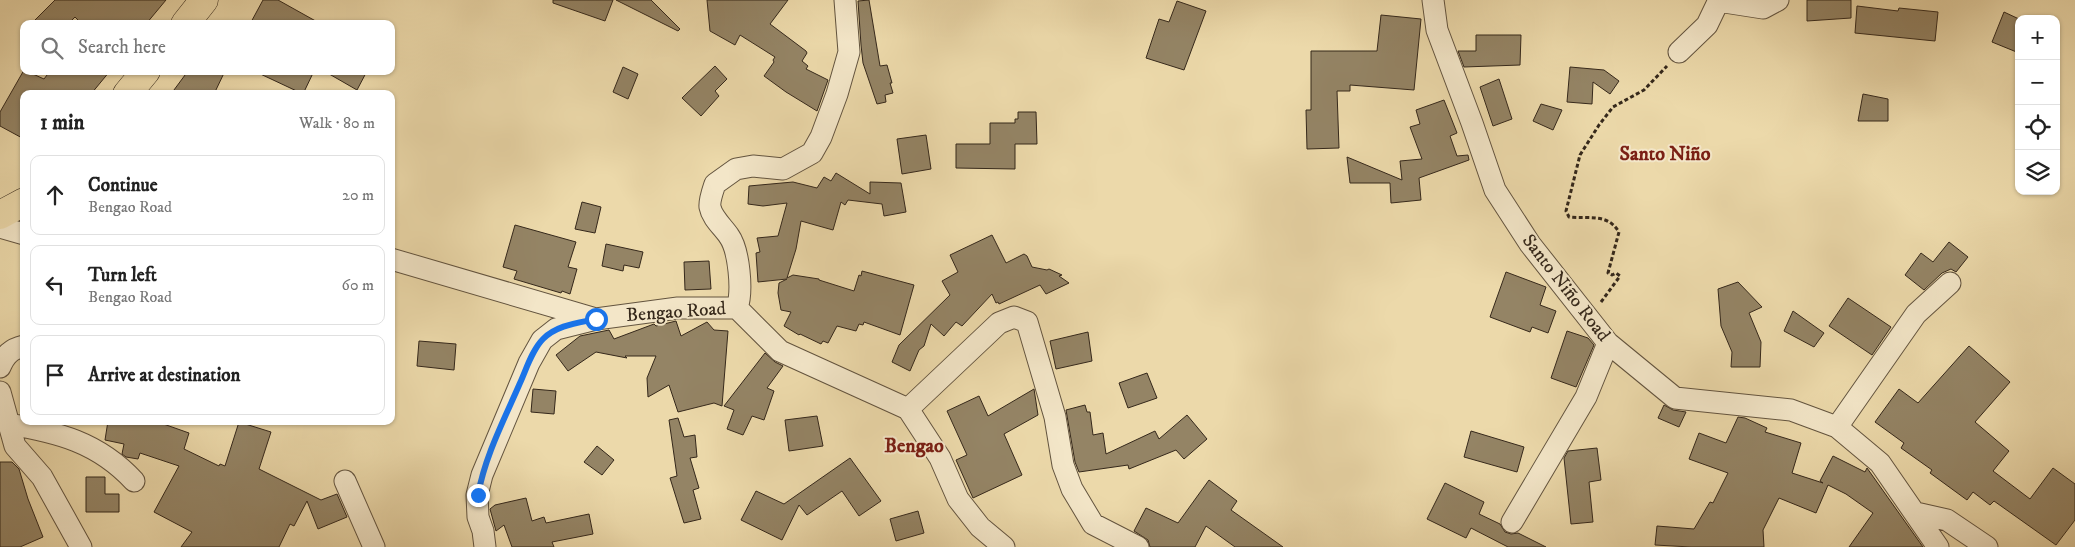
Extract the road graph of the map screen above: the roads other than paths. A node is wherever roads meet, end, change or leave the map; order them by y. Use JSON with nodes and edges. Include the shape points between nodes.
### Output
{"nodes":[{"id":1,"x":204,"y":0,"type":"edge"},
{"id":2,"x":845,"y":0,"type":"edge"},
{"id":3,"x":1433,"y":0,"type":"edge"},
{"id":4,"x":1719,"y":0,"type":"edge"},
{"id":5,"x":1778,"y":0,"type":"edge"},
{"id":6,"x":188,"y":20,"type":"edge"},
{"id":7,"x":1679,"y":52,"type":"road end"},
{"id":8,"x":143,"y":75,"type":"edge"},
{"id":9,"x":130,"y":90,"type":"edge"},
{"id":10,"x":20,"y":204,"type":"edge"},
{"id":11,"x":0,"y":215,"type":"edge"},
{"id":12,"x":0,"y":227,"type":"edge"},
{"id":13,"x":20,"y":233,"type":"edge"},
{"id":14,"x":395,"y":260,"type":"edge"},
{"id":15,"x":1950,"y":284,"type":"dead end"},
{"id":16,"x":737,"y":308,"type":"junction"},
{"id":17,"x":596,"y":319,"type":"junction"},
{"id":18,"x":1608,"y":343,"type":"junction"},
{"id":19,"x":20,"y":347,"type":"edge"},
{"id":20,"x":0,"y":368,"type":"edge"},
{"id":21,"x":0,"y":392,"type":"edge"},
{"id":22,"x":908,"y":409,"type":"junction"},
{"id":23,"x":8,"y":424,"type":"junction"},
{"id":24,"x":1837,"y":427,"type":"junction"},
{"id":25,"x":134,"y":480,"type":"dead end"},
{"id":26,"x":345,"y":481,"type":"dead end"},
{"id":27,"x":1916,"y":513,"type":"junction"},
{"id":28,"x":1512,"y":522,"type":"dead end"},
{"id":29,"x":81,"y":547,"type":"edge"},
{"id":30,"x":374,"y":547,"type":"edge"},
{"id":31,"x":485,"y":547,"type":"edge"},
{"id":32,"x":1004,"y":547,"type":"edge"},
{"id":33,"x":1138,"y":547,"type":"edge"},
{"id":34,"x":1938,"y":547,"type":"edge"},
{"id":35,"x":1987,"y":547,"type":"edge"}],
"edges":[{"from":1,"to":6,"type":"main road"},
{"from":2,"to":16,"type":"street","name":"Bengao Road","via":[[849,52],[834,103],[812,153],[783,169],[753,166],[736,169],[715,184],[710,206],[731,238],[737,254]]},
{"from":3,"to":18,"type":"street","name":"Santo Niño Road","via":[[1437,30],[1495,190],[1530,244]]},
{"from":4,"to":5,"type":"street","via":[[1763,8]]},
{"from":4,"to":7,"type":"street","via":[[1707,25]]},
{"from":8,"to":9,"type":"main road"},
{"from":10,"to":11,"type":"main road"},
{"from":12,"to":13,"type":"street"},
{"from":14,"to":17,"type":"street"},
{"from":15,"to":24,"type":"street","via":[[1916,314]]},
{"from":16,"to":17,"type":"street","name":"Bengao Road","via":[[678,308]]},
{"from":16,"to":22,"type":"street","name":"Bengao Road","via":[[780,351]]},
{"from":17,"to":31,"type":"street","name":"Bengao Road","via":[[556,329],[542,340],[529,363],[482,475],[478,517]]},
{"from":18,"to":24,"type":"street","name":"Santo Niño Road","via":[[1675,398],[1791,410]]},
{"from":18,"to":28,"type":"street","via":[[1586,397]]},
{"from":19,"to":20,"type":"street","via":[[4,357]]},
{"from":21,"to":23,"type":"street"},
{"from":22,"to":32,"type":"street","via":[[940,458],[958,499],[980,527]]},
{"from":22,"to":33,"type":"street","via":[[999,323],[1014,317],[1027,322],[1072,489],[1093,524]]},
{"from":23,"to":25,"type":"street","via":[[77,440],[108,458]]},
{"from":23,"to":29,"type":"street","via":[[15,446],[42,478]]},
{"from":24,"to":27,"type":"street","name":"Santo Niño Road","via":[[1880,464]]},
{"from":26,"to":30,"type":"street"},
{"from":27,"to":34,"type":"street","name":"Santo Niño Road"},
{"from":27,"to":35,"type":"street","via":[[1947,520]]}]}
